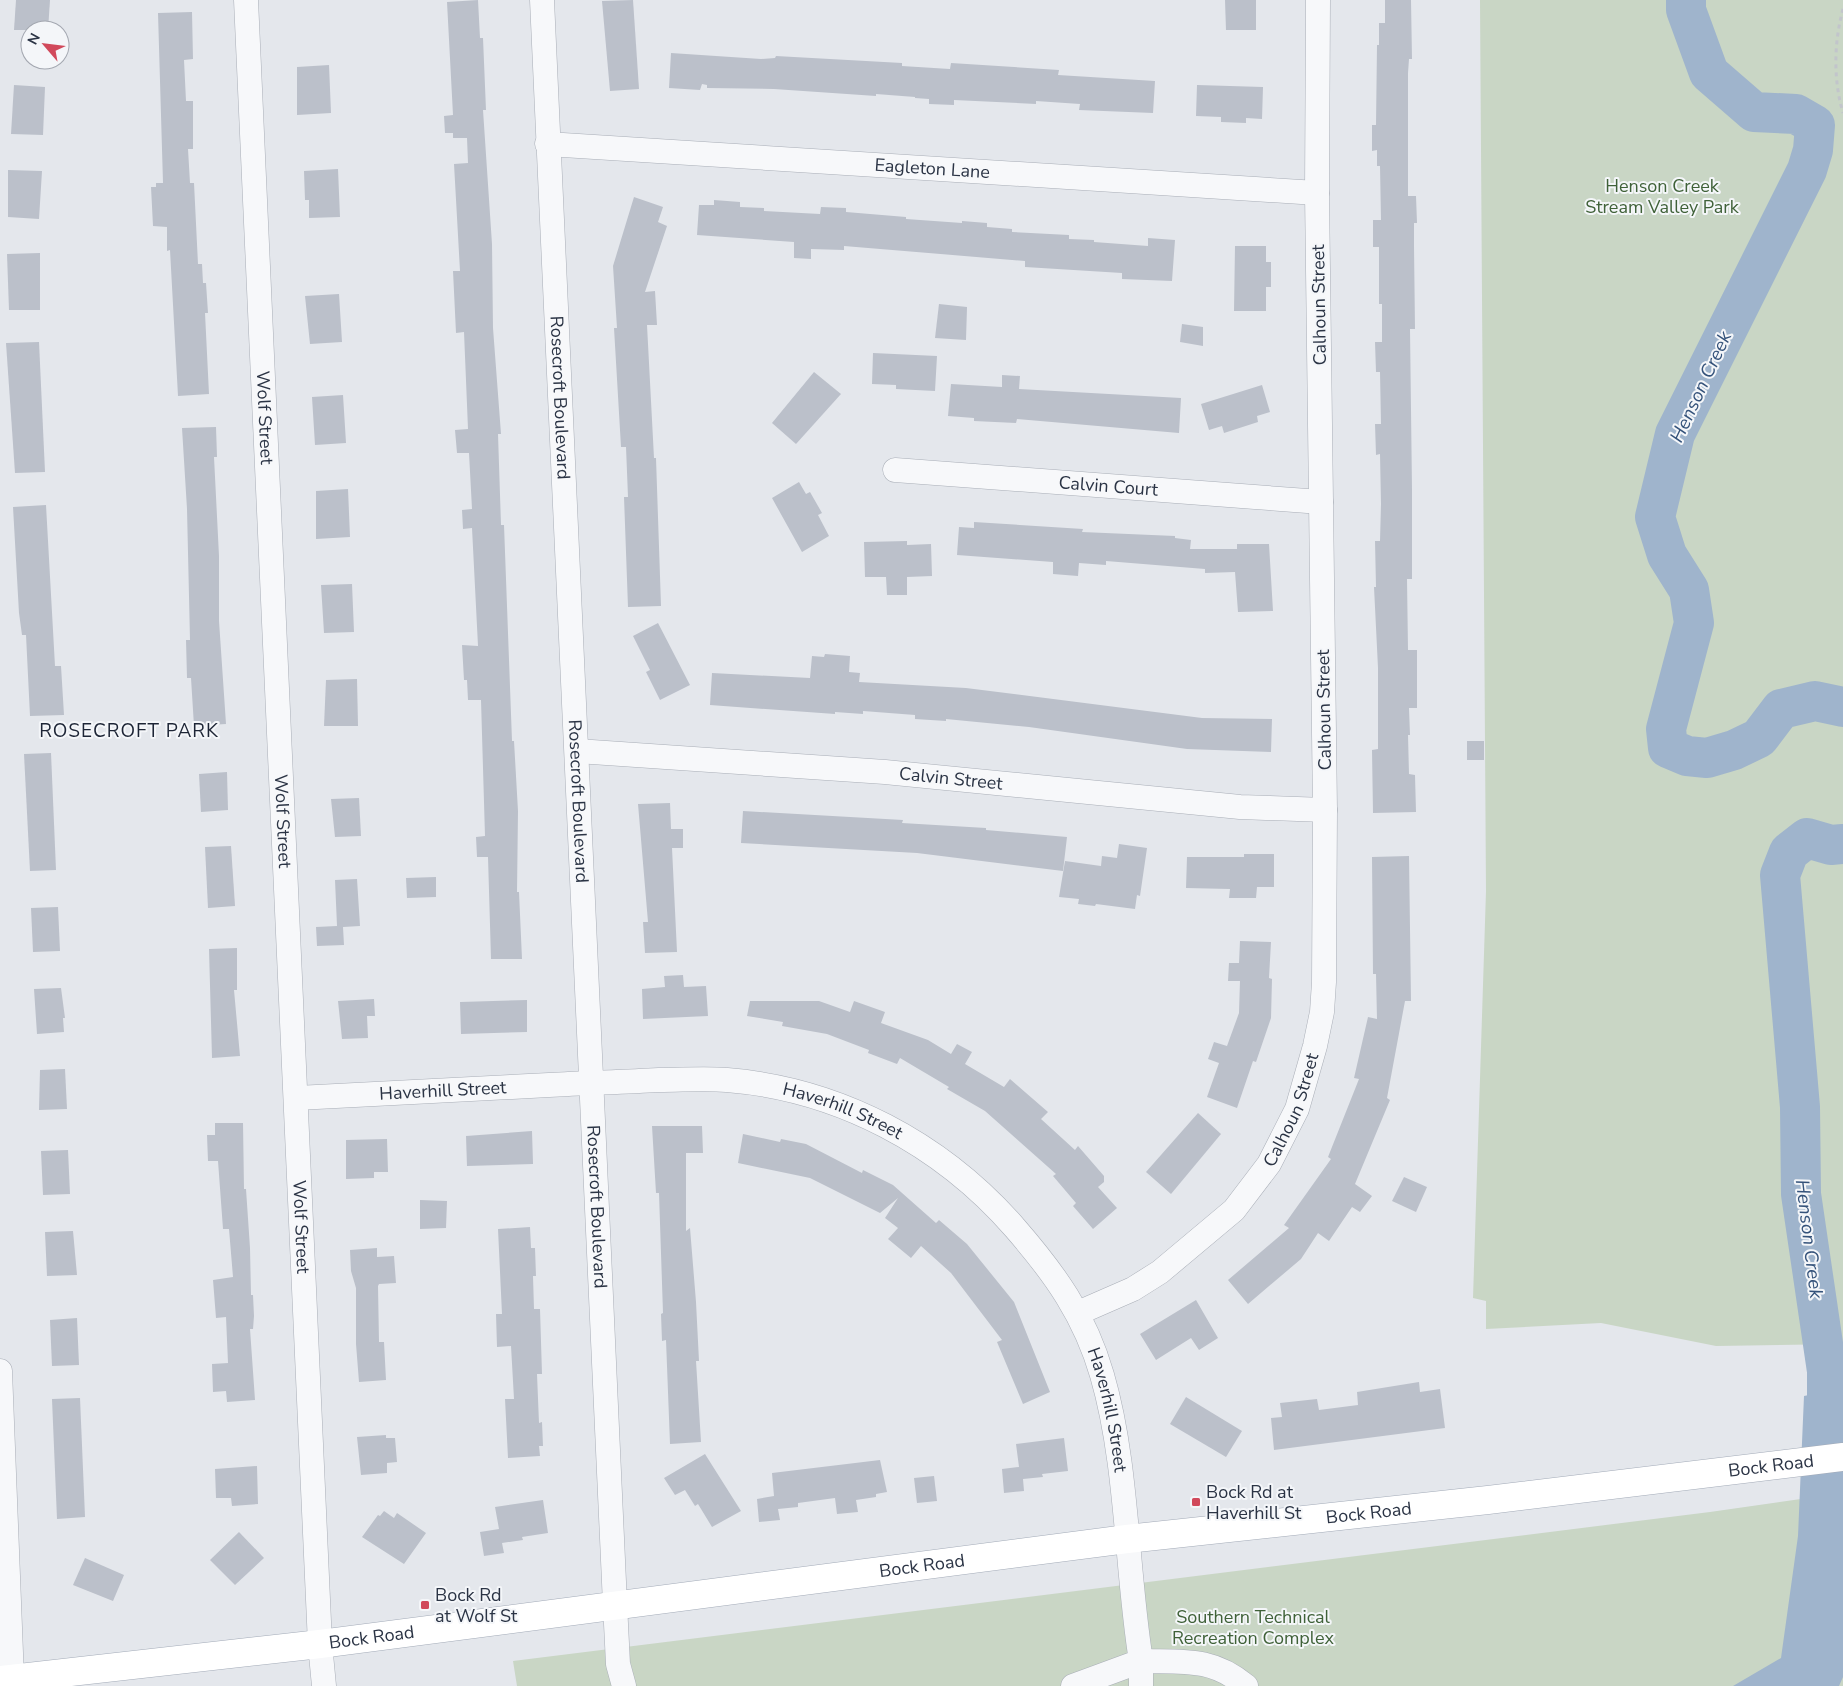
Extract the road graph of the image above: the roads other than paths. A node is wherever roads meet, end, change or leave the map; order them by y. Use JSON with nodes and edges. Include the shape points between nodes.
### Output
{"nodes":[{"id":1,"x":246,"y":0,"type":"edge"},
{"id":2,"x":542,"y":0,"type":"edge"},
{"id":3,"x":1318,"y":0,"type":"edge"},
{"id":4,"x":547,"y":144,"type":"junction"},
{"id":5,"x":1317,"y":193,"type":"junction"},
{"id":6,"x":895,"y":470,"type":"dead end"},
{"id":7,"x":1321,"y":502,"type":"junction"},
{"id":8,"x":577,"y":751,"type":"junction"},
{"id":9,"x":1325,"y":810,"type":"junction"},
{"id":10,"x":590,"y":1083,"type":"junction"},
{"id":11,"x":297,"y":1098,"type":"junction"},
{"id":12,"x":1078,"y":1313,"type":"junction"},
{"id":13,"x":0,"y":1370,"type":"edge"},
{"id":14,"x":1843,"y":1457,"type":"edge"},
{"id":15,"x":1127,"y":1539,"type":"junction"},
{"id":16,"x":615,"y":1604,"type":"junction"},
{"id":17,"x":320,"y":1644,"type":"junction"},
{"id":18,"x":1141,"y":1661,"type":"junction"},
{"id":19,"x":6,"y":1680,"type":"edge"},
{"id":20,"x":324,"y":1686,"type":"edge"},
{"id":21,"x":624,"y":1686,"type":"edge"},
{"id":22,"x":1073,"y":1686,"type":"edge"},
{"id":23,"x":1141,"y":1686,"type":"edge"},
{"id":24,"x":1246,"y":1686,"type":"edge"}],
"edges":[{"from":1,"to":11,"type":"street","name":"Wolf Street"},
{"from":2,"to":4,"type":"street","name":"Rosecroft Boulevard"},
{"from":3,"to":5,"type":"street","name":"Calhoun Street"},
{"from":4,"to":5,"type":"street","name":"Eagleton Lane"},
{"from":4,"to":8,"type":"street","name":"Rosecroft Boulevard"},
{"from":5,"to":7,"type":"street","name":"Calhoun Street"},
{"from":6,"to":7,"type":"street","name":"Calvin Court"},
{"from":7,"to":9,"type":"street","name":"Calhoun Street"},
{"from":8,"to":9,"type":"street","name":"Calvin Street","via":[[885,772],[1240,807]]},
{"from":8,"to":10,"type":"street","name":"Rosecroft Boulevard"},
{"from":9,"to":12,"type":"street","name":"Calhoun Street","via":[[1322,1012],[1299,1100],[1284,1136],[1254,1184],[1213,1230],[1160,1272],[1132,1289]]},
{"from":10,"to":11,"type":"street","name":"Haverhill Street"},
{"from":10,"to":12,"type":"street","name":"Haverhill Street","via":[[704,1079],[754,1083],[812,1096],[877,1121],[935,1155],[993,1202],[1037,1253]]},
{"from":10,"to":16,"type":"street","name":"Rosecroft Boulevard"},
{"from":11,"to":17,"type":"street","name":"Wolf Street"},
{"from":12,"to":15,"type":"street","name":"Haverhill Street","via":[[1101,1373],[1113,1420]]},
{"from":13,"to":19,"type":"street"},
{"from":14,"to":15,"type":"main road","name":"Bock Road"},
{"from":15,"to":16,"type":"main road","name":"Bock Road"},
{"from":15,"to":18,"type":"street","name":"Haverhill Street"},
{"from":16,"to":17,"type":"main road","name":"Bock Road"},
{"from":16,"to":21,"type":"street","name":"Rosecroft Boulevard","via":[[618,1664]]},
{"from":17,"to":19,"type":"main road","name":"Bock Road"},
{"from":17,"to":20,"type":"street","name":"Wolf Street"},
{"from":18,"to":22,"type":"street"},
{"from":18,"to":23,"type":"street","name":"Haverhill Street"},
{"from":18,"to":24,"type":"street","via":[[1206,1663],[1236,1677]]}]}
